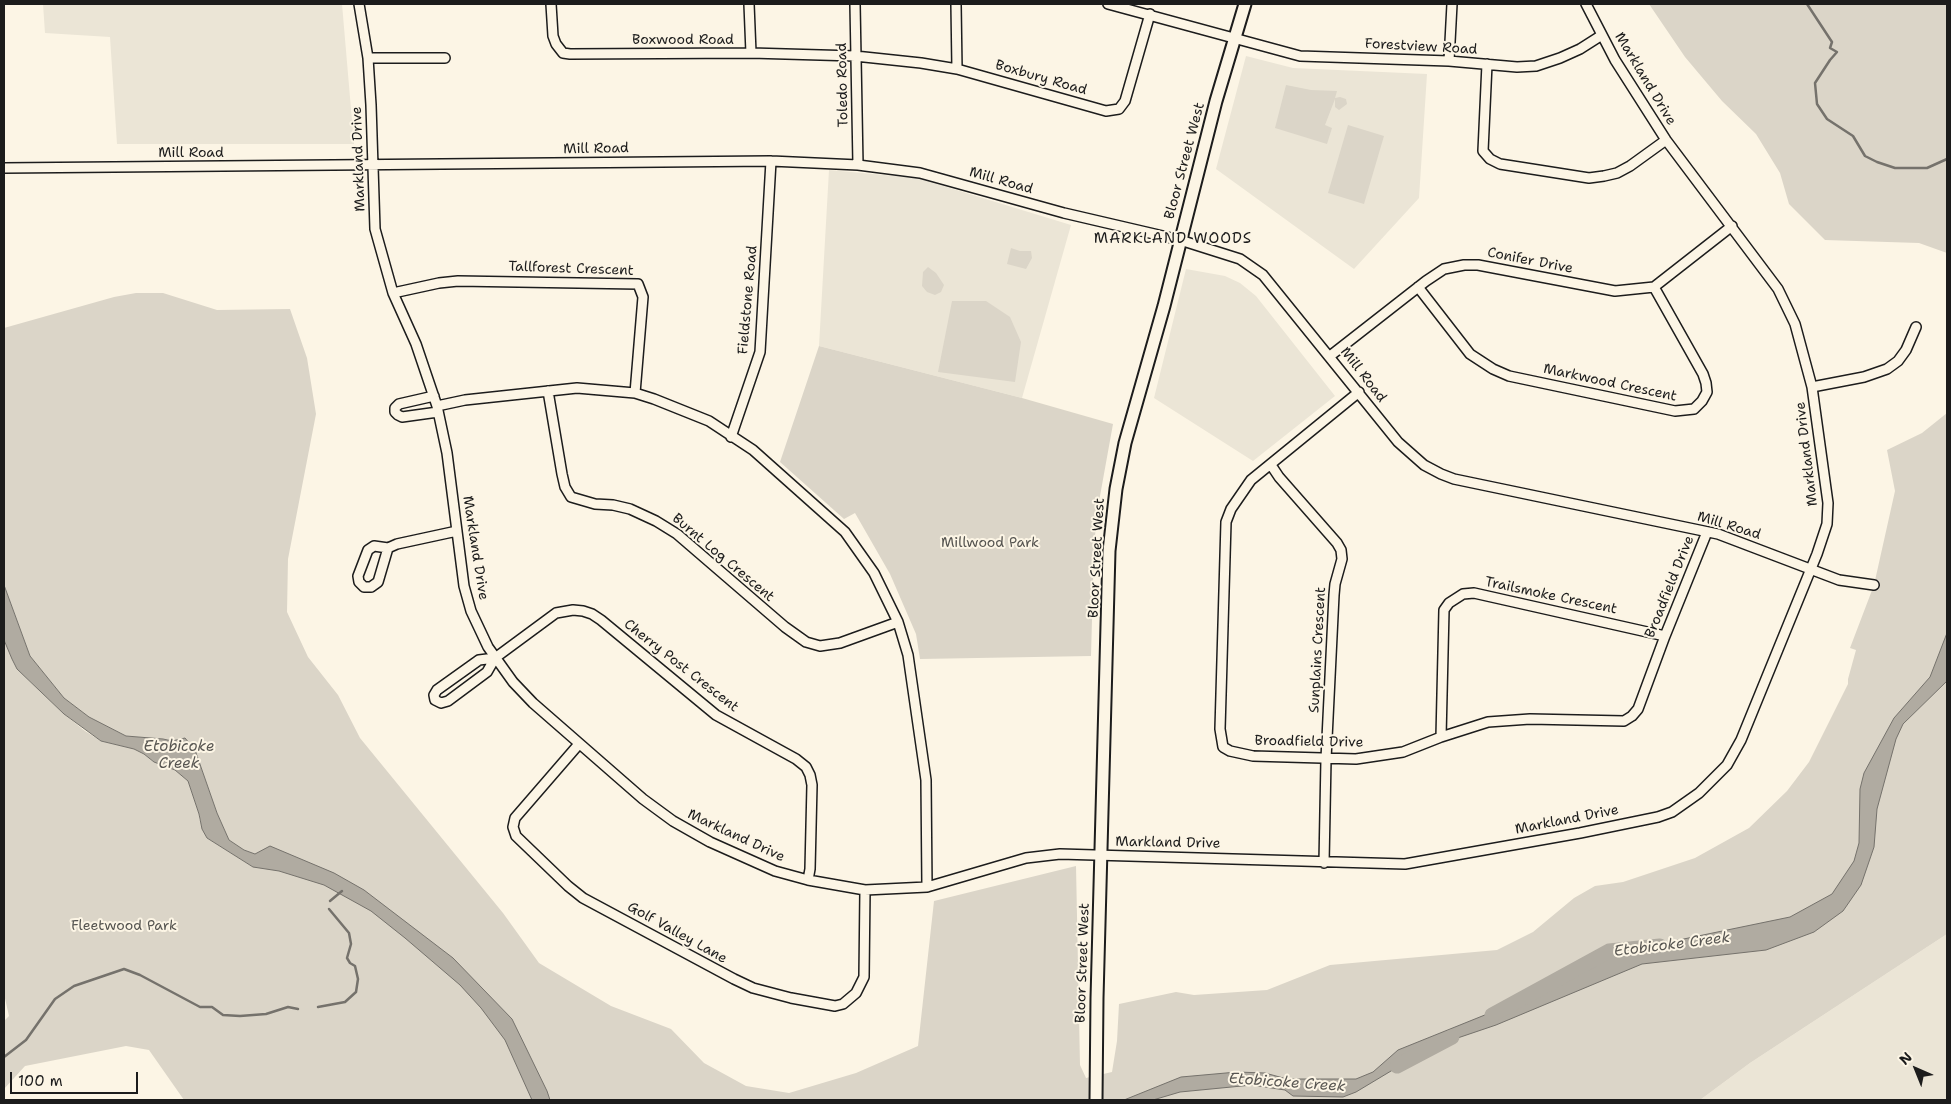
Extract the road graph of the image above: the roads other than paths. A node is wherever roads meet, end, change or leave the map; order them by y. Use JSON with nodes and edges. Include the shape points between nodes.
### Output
{"nodes":[{"id":1,"x":360,"y":4,"type":"edge"},
{"id":2,"x":551,"y":4,"type":"edge"},
{"id":3,"x":749,"y":4,"type":"edge"},
{"id":4,"x":855,"y":4,"type":"edge"},
{"id":5,"x":956,"y":4,"type":"edge"},
{"id":6,"x":1108,"y":4,"type":"edge"},
{"id":7,"x":1245,"y":4,"type":"edge"},
{"id":8,"x":1452,"y":4,"type":"edge"},
{"id":9,"x":1586,"y":4,"type":"edge"},
{"id":10,"x":1150,"y":14,"type":"junction"},
{"id":11,"x":1602,"y":35,"type":"junction"},
{"id":12,"x":1234,"y":37,"type":"junction"},
{"id":13,"x":751,"y":53,"type":"junction"},
{"id":14,"x":855,"y":56,"type":"junction"},
{"id":15,"x":368,"y":58,"type":"junction"},
{"id":16,"x":445,"y":58,"type":"dead end"},
{"id":17,"x":1449,"y":61,"type":"junction"},
{"id":18,"x":1487,"y":64,"type":"junction"},
{"id":19,"x":957,"y":69,"type":"junction"},
{"id":20,"x":1666,"y":140,"type":"junction"},
{"id":21,"x":772,"y":161,"type":"junction"},
{"id":22,"x":373,"y":165,"type":"junction"},
{"id":23,"x":858,"y":165,"type":"junction"},
{"id":24,"x":4,"y":168,"type":"edge"},
{"id":25,"x":1732,"y":226,"type":"junction"},
{"id":26,"x":1180,"y":240,"type":"junction"},
{"id":27,"x":1418,"y":287,"type":"junction"},
{"id":28,"x":1654,"y":287,"type":"junction"},
{"id":29,"x":393,"y":293,"type":"junction"},
{"id":30,"x":1916,"y":327,"type":"dead end"},
{"id":31,"x":1330,"y":356,"type":"junction"},
{"id":32,"x":1812,"y":387,"type":"junction"},
{"id":33,"x":548,"y":391,"type":"junction"},
{"id":34,"x":1359,"y":392,"type":"junction"},
{"id":35,"x":635,"y":393,"type":"junction"},
{"id":36,"x":434,"y":396,"type":"junction"},
{"id":37,"x":438,"y":409,"type":"junction"},
{"id":38,"x":732,"y":436,"type":"junction"},
{"id":39,"x":1271,"y":465,"type":"junction"},
{"id":40,"x":457,"y":531,"type":"junction"},
{"id":41,"x":1707,"y":532,"type":"junction"},
{"id":42,"x":388,"y":548,"type":"junction"},
{"id":43,"x":1811,"y":570,"type":"junction"},
{"id":44,"x":1874,"y":585,"type":"dead end"},
{"id":45,"x":898,"y":622,"type":"junction"},
{"id":46,"x":1665,"y":636,"type":"junction"},
{"id":47,"x":495,"y":658,"type":"junction"},
{"id":48,"x":1441,"y":736,"type":"junction"},
{"id":49,"x":579,"y":744,"type":"junction"},
{"id":50,"x":1326,"y":759,"type":"junction"},
{"id":51,"x":1101,"y":855,"type":"junction"},
{"id":52,"x":1324,"y":863,"type":"junction"},
{"id":53,"x":808,"y":880,"type":"junction"},
{"id":54,"x":927,"y":887,"type":"junction"},
{"id":55,"x":865,"y":890,"type":"junction"},
{"id":56,"x":1096,"y":1100,"type":"edge"}],
"edges":[{"from":1,"to":15,"type":"street","name":"Markland Drive"},
{"from":2,"to":13,"type":"street","name":"Boxwood Road","via":[[556,44],[570,54]]},
{"from":3,"to":13,"type":"street"},
{"from":4,"to":14,"type":"street","name":"Toledo Road"},
{"from":5,"to":19,"type":"street"},
{"from":6,"to":10,"type":"street","name":"Forestview Road"},
{"from":7,"to":12,"type":"main road","name":"Bloor Street West"},
{"from":8,"to":17,"type":"street"},
{"from":9,"to":11,"type":"street","name":"Markland Drive"},
{"from":10,"to":12,"type":"street","name":"Forestview Road"},
{"from":10,"to":19,"type":"street","name":"Boxbury Road","via":[[1128,95],[1116,111],[1096,109]]},
{"from":11,"to":18,"type":"street","name":"Forestview Road","via":[[1580,49],[1536,66]]},
{"from":11,"to":20,"type":"street","name":"Markland Drive"},
{"from":12,"to":17,"type":"street","name":"Forestview Road","via":[[1300,56]]},
{"from":12,"to":26,"type":"main road","name":"Bloor Street West"},
{"from":13,"to":14,"type":"street","name":"Boxwood Road"},
{"from":14,"to":19,"type":"street","name":"Boxbury Road"},
{"from":14,"to":23,"type":"street","name":"Toledo Road"},
{"from":15,"to":16,"type":"street"},
{"from":15,"to":22,"type":"street","name":"Markland Drive"},
{"from":17,"to":18,"type":"street","name":"Forestview Road"},
{"from":18,"to":20,"type":"street","via":[[1483,152],[1500,164],[1590,178],[1604,176],[1630,166]]},
{"from":20,"to":25,"type":"street","name":"Markland Drive"},
{"from":21,"to":22,"type":"street","name":"Mill Road"},
{"from":21,"to":23,"type":"street","name":"Mill Road"},
{"from":21,"to":38,"type":"street","name":"Fieldstone Road","via":[[760,352]]},
{"from":22,"to":24,"type":"street","name":"Mill Road"},
{"from":22,"to":29,"type":"street","name":"Markland Drive","via":[[375,229]]},
{"from":23,"to":26,"type":"street","name":"Mill Road","via":[[920,172],[1064,213]]},
{"from":25,"to":28,"type":"street"},
{"from":25,"to":32,"type":"street","name":"Markland Drive","via":[[1790,310]]},
{"from":26,"to":31,"type":"street","name":"Mill Road","via":[[1240,259],[1263,275]]},
{"from":26,"to":51,"type":"main road","name":"Bloor Street West","via":[[1125,442],[1114,505]]},
{"from":27,"to":28,"type":"street","name":"Conifer Drive","via":[[1444,269],[1478,265],[1614,291]]},
{"from":27,"to":28,"type":"street","name":"Markwood Crescent","via":[[1470,354],[1508,376],[1675,411],[1694,409],[1707,392],[1703,374]]},
{"from":27,"to":31,"type":"street","name":"Conifer Drive"},
{"from":29,"to":35,"type":"street","name":"Tallforest Crescent","via":[[458,281],[638,284],[643,297]]},
{"from":29,"to":36,"type":"street","name":"Markland Drive","via":[[416,344]]},
{"from":30,"to":32,"type":"street","via":[[1906,350],[1887,369]]},
{"from":31,"to":34,"type":"street","name":"Mill Road"},
{"from":32,"to":43,"type":"street","name":"Markland Drive","via":[[1828,503],[1827,524]]},
{"from":33,"to":35,"type":"street","via":[[577,388]]},
{"from":33,"to":37,"type":"street","via":[[465,400]]},
{"from":33,"to":45,"type":"street","name":"Burnt Log Crescent","via":[[562,474],[571,497],[630,509],[678,534],[789,631],[806,642],[820,646],[840,643]]},
{"from":34,"to":39,"type":"street","name":"Broadfield Drive"},
{"from":34,"to":41,"type":"street","name":"Mill Road","via":[[1411,456],[1447,477]]},
{"from":35,"to":38,"type":"street","via":[[700,417]]},
{"from":36,"to":37,"type":"street","name":"Markland Drive"},
{"from":36,"to":37,"type":"street","via":[[398,404],[395,411],[400,417]]},
{"from":37,"to":40,"type":"street","name":"Markland Drive"},
{"from":38,"to":45,"type":"street","via":[[753,450],[845,532],[874,572]]},
{"from":39,"to":50,"type":"street","name":"Sunplains Crescent","via":[[1341,550],[1334,595]]},
{"from":39,"to":50,"type":"street","name":"Broadfield Drive","via":[[1251,480],[1226,522],[1220,737],[1224,746],[1235,753]]},
{"from":40,"to":42,"type":"street"},
{"from":40,"to":47,"type":"street","name":"Markland Drive","via":[[468,598],[476,623]]},
{"from":41,"to":43,"type":"street","name":"Mill Road","via":[[1731,538]]},
{"from":41,"to":46,"type":"street","name":"Broadfield Drive"},
{"from":42,"to":42,"type":"street","via":[[378,582],[371,588],[363,586],[358,576],[368,550],[374,546]]},
{"from":43,"to":44,"type":"street","name":"Mill Road","via":[[1848,583]]},
{"from":43,"to":52,"type":"street","name":"Markland Drive","via":[[1741,740],[1719,775],[1682,806],[1658,817],[1405,864]]},
{"from":45,"to":54,"type":"street","via":[[908,655],[926,780]]},
{"from":46,"to":48,"type":"street","name":"Broadfield Drive","via":[[1638,709],[1624,721],[1509,720],[1481,724]]},
{"from":46,"to":48,"type":"street","name":"Trailsmoke Crescent","via":[[1462,594],[1444,610]]},
{"from":47,"to":47,"type":"street","via":[[479,660],[437,690],[435,700],[446,702],[487,672]]},
{"from":47,"to":49,"type":"street","name":"Markland Drive","via":[[522,693]]},
{"from":47,"to":53,"type":"street","name":"Cherry Post Crescent","via":[[556,613],[583,611],[601,620],[716,715],[806,767],[812,785]]},
{"from":48,"to":50,"type":"street","name":"Broadfield Drive","via":[[1403,752],[1356,759]]},
{"from":49,"to":53,"type":"street","name":"Markland Drive","via":[[673,821],[710,842],[775,871]]},
{"from":49,"to":55,"type":"street","name":"Golf Valley Lane","via":[[515,818],[516,836],[583,898],[734,979],[753,988],[791,998],[835,1006],[844,1004],[864,977]]},
{"from":50,"to":52,"type":"street","name":"Sunplains Crescent"},
{"from":51,"to":52,"type":"street","name":"Markland Drive"},
{"from":51,"to":54,"type":"street","name":"Markland Drive","via":[[1036,856]]},
{"from":51,"to":56,"type":"main road","name":"Bloor Street West"},
{"from":53,"to":55,"type":"street","name":"Markland Drive"},
{"from":54,"to":55,"type":"street","name":"Markland Drive"}]}
